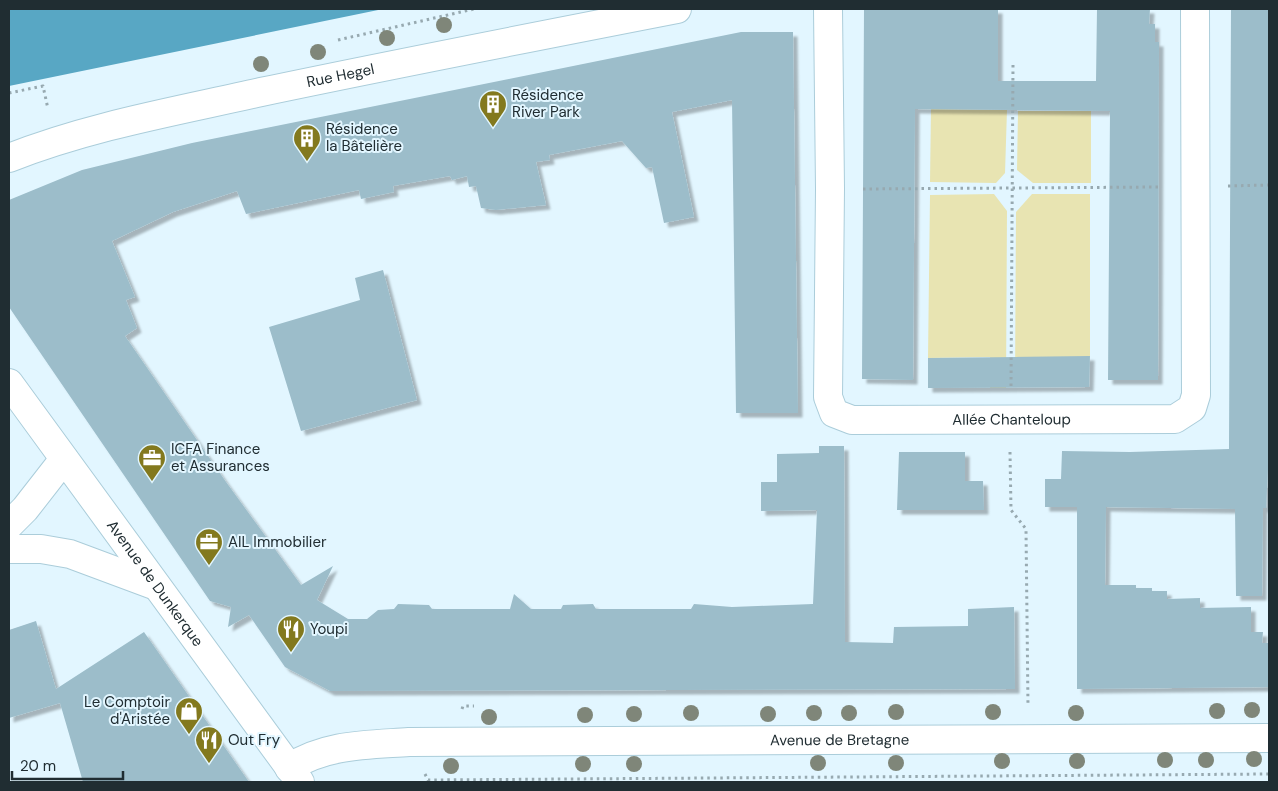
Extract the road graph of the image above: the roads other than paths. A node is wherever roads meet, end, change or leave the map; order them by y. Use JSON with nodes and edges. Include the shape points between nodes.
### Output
{"nodes":[{"id":1,"x":677,"y":9,"type":"edge"},
{"id":2,"x":828,"y":9,"type":"edge"},
{"id":3,"x":1195,"y":9,"type":"edge"},
{"id":4,"x":9,"y":158,"type":"edge"},
{"id":5,"x":9,"y":383,"type":"edge"},
{"id":6,"x":64,"y":458,"type":"junction"},
{"id":7,"x":9,"y":525,"type":"edge"},
{"id":8,"x":9,"y":549,"type":"edge"},
{"id":9,"x":156,"y":586,"type":"junction"},
{"id":10,"x":1269,"y":738,"type":"edge"},
{"id":11,"x":295,"y":775,"type":"edge"}],
"edges":[{"from":1,"to":4,"type":"street","name":"Rue Hegel","via":[[188,108],[84,133]]},
{"from":2,"to":3,"type":"street","name":"Allée Chanteloup","via":[[828,397],[834,413],[852,420],[1175,419],[1192,408],[1196,395]]},
{"from":5,"to":6,"type":"street","name":"Avenue de Dunkerque"},
{"from":6,"to":7,"type":"street"},
{"from":6,"to":9,"type":"street","name":"Avenue de Dunkerque"},
{"from":8,"to":9,"type":"street","via":[[41,549],[70,554]]},
{"from":9,"to":11,"type":"street","name":"Avenue de Dunkerque"},
{"from":10,"to":11,"type":"street","name":"Avenue de Bretagne","via":[[409,742],[316,753]]}]}
